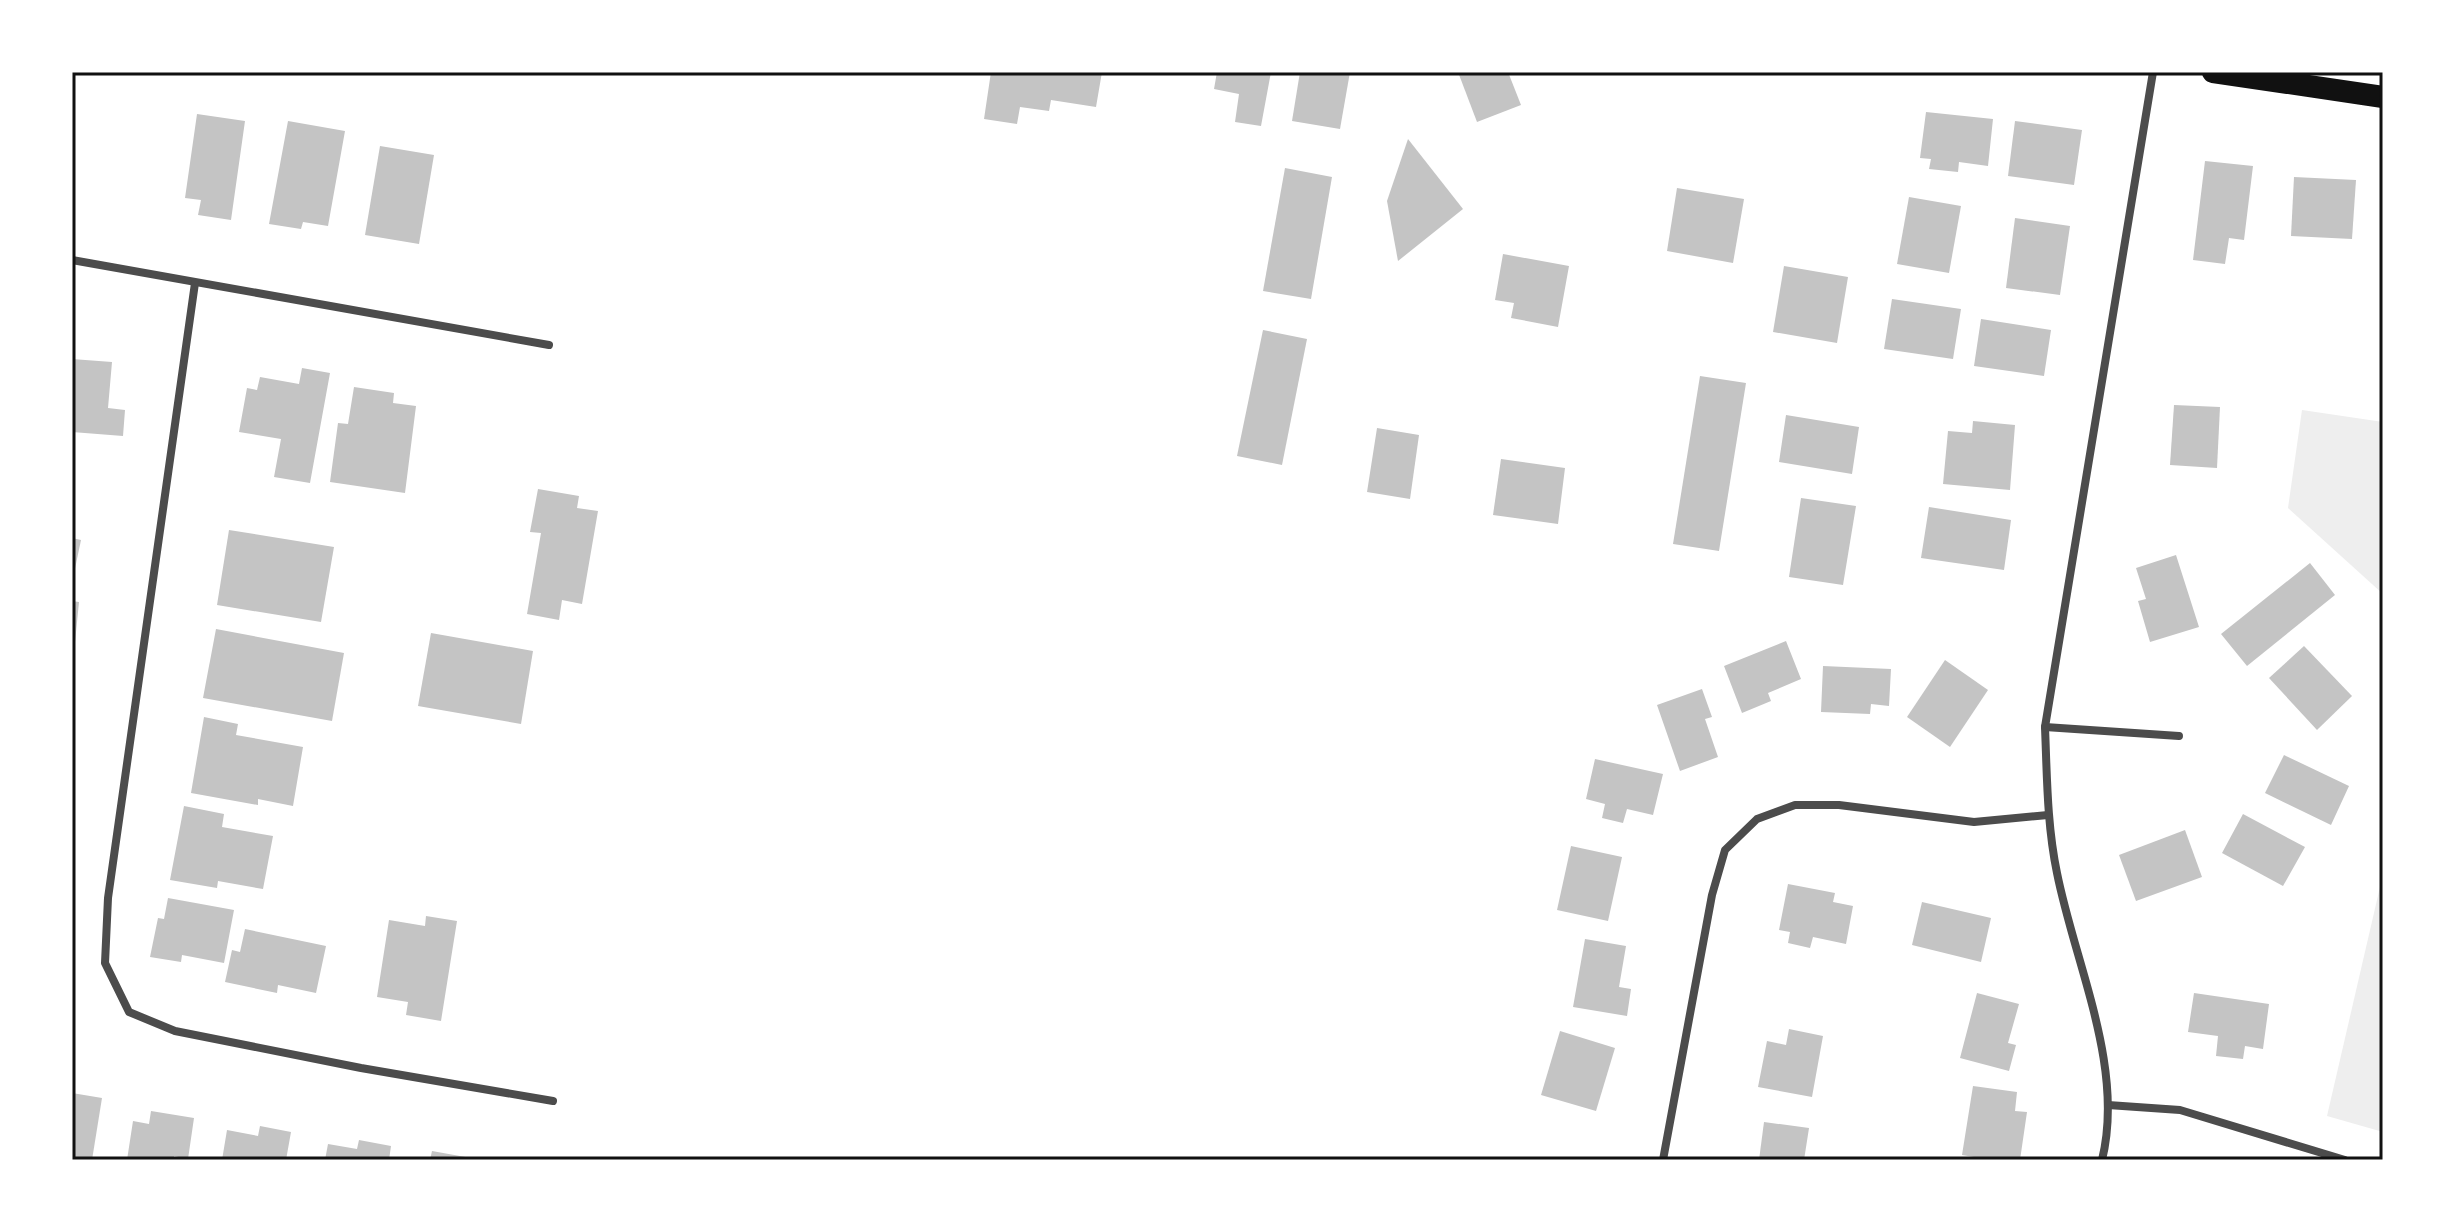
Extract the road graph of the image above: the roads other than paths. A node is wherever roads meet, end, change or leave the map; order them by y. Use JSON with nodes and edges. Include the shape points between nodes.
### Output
{"nodes":[{"id":1,"x":2153,"y":72,"type":"edge"},
{"id":2,"x":2213,"y":72,"type":"edge"},
{"id":3,"x":2383,"y":97,"type":"edge"},
{"id":4,"x":72,"y":260,"type":"edge"},
{"id":5,"x":195,"y":283,"type":"junction"},
{"id":6,"x":549,"y":345,"type":"dead end"},
{"id":7,"x":2045,"y":727,"type":"junction"},
{"id":8,"x":2179,"y":736,"type":"dead end"},
{"id":9,"x":2048,"y":815,"type":"junction"},
{"id":10,"x":553,"y":1101,"type":"dead end"},
{"id":11,"x":2108,"y":1105,"type":"junction"},
{"id":12,"x":1663,"y":1160,"type":"edge"},
{"id":13,"x":2102,"y":1160,"type":"edge"},
{"id":14,"x":2345,"y":1160,"type":"edge"}],
"edges":[{"from":1,"to":7,"type":"street"},
{"from":2,"to":3,"type":"highway"},
{"from":4,"to":5,"type":"street"},
{"from":5,"to":6,"type":"street"},
{"from":5,"to":10,"type":"street","via":[[108,898],[105,963],[129,1012],[175,1031]]},
{"from":7,"to":8,"type":"street"},
{"from":7,"to":9,"type":"street"},
{"from":9,"to":11,"type":"street","via":[[2057,873],[2103,1053]]},
{"from":9,"to":12,"type":"street","via":[[1974,822],[1839,805],[1795,805],[1757,819],[1725,850],[1712,895]]},
{"from":11,"to":13,"type":"street"},
{"from":11,"to":14,"type":"street","via":[[2180,1110]]}]}
